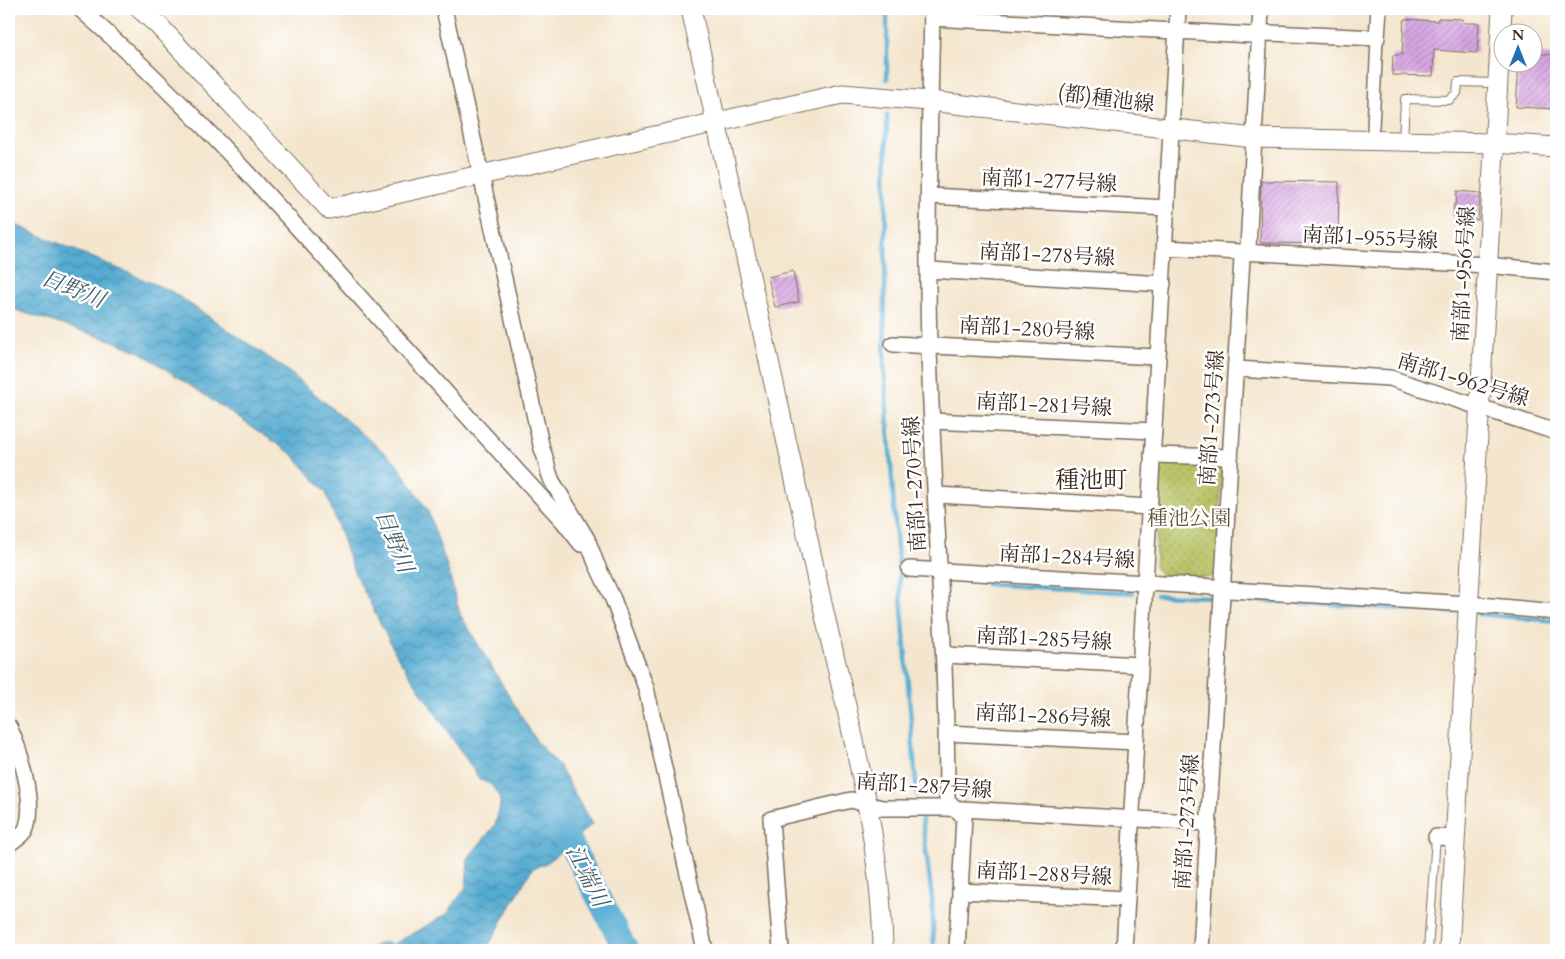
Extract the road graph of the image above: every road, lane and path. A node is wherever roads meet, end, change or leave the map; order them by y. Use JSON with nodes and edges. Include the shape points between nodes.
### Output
{"nodes":[{"id":1,"x":80,"y":9,"type":"edge"},
{"id":2,"x":140,"y":9,"type":"edge"},
{"id":3,"x":444,"y":9,"type":"edge"},
{"id":4,"x":691,"y":9,"type":"edge"},
{"id":5,"x":1178,"y":9,"type":"edge"},
{"id":6,"x":1261,"y":9,"type":"edge"},
{"id":7,"x":1379,"y":9,"type":"edge"},
{"id":8,"x":1502,"y":9,"type":"edge"},
{"id":9,"x":932,"y":13,"type":"edge"},
{"id":10,"x":1177,"y":31,"type":"junction"},
{"id":11,"x":1260,"y":34,"type":"junction"},
{"id":12,"x":1377,"y":38,"type":"junction"},
{"id":13,"x":1497,"y":83,"type":"junction"},
{"id":14,"x":929,"y":101,"type":"junction"},
{"id":15,"x":716,"y":121,"type":"junction"},
{"id":16,"x":1373,"y":128,"type":"dead end"},
{"id":17,"x":1171,"y":129,"type":"junction"},
{"id":18,"x":1254,"y":138,"type":"junction"},
{"id":19,"x":1403,"y":141,"type":"junction"},
{"id":20,"x":1493,"y":143,"type":"junction"},
{"id":21,"x":1556,"y":147,"type":"edge"},
{"id":22,"x":482,"y":174,"type":"junction"},
{"id":23,"x":929,"y":196,"type":"junction"},
{"id":24,"x":1167,"y":208,"type":"junction"},
{"id":25,"x":1165,"y":248,"type":"junction"},
{"id":26,"x":1243,"y":253,"type":"junction"},
{"id":27,"x":1487,"y":265,"type":"junction"},
{"id":28,"x":929,"y":270,"type":"junction"},
{"id":29,"x":1556,"y":272,"type":"edge"},
{"id":30,"x":1163,"y":284,"type":"junction"},
{"id":31,"x":893,"y":344,"type":"dead end"},
{"id":32,"x":929,"y":345,"type":"junction"},
{"id":33,"x":1158,"y":357,"type":"junction"},
{"id":34,"x":1236,"y":369,"type":"junction"},
{"id":35,"x":1479,"y":407,"type":"junction"},
{"id":36,"x":932,"y":421,"type":"junction"},
{"id":37,"x":1154,"y":431,"type":"junction"},
{"id":38,"x":1556,"y":432,"type":"edge"},
{"id":39,"x":1152,"y":455,"type":"junction"},
{"id":40,"x":1230,"y":457,"type":"junction"},
{"id":41,"x":937,"y":496,"type":"junction"},
{"id":42,"x":1150,"y":507,"type":"junction"},
{"id":43,"x":596,"y":563,"type":"junction"},
{"id":44,"x":909,"y":569,"type":"dead end"},
{"id":45,"x":940,"y":571,"type":"junction"},
{"id":46,"x":1145,"y":583,"type":"junction"},
{"id":47,"x":1222,"y":589,"type":"junction"},
{"id":48,"x":1469,"y":604,"type":"junction"},
{"id":49,"x":1556,"y":612,"type":"edge"},
{"id":50,"x":945,"y":655,"type":"junction"},
{"id":51,"x":1140,"y":665,"type":"junction"},
{"id":52,"x":9,"y":727,"type":"edge"},
{"id":53,"x":947,"y":733,"type":"junction"},
{"id":54,"x":1136,"y":742,"type":"junction"},
{"id":55,"x":868,"y":803,"type":"junction"},
{"id":56,"x":957,"y":809,"type":"junction"},
{"id":57,"x":1132,"y":819,"type":"junction"},
{"id":58,"x":1208,"y":823,"type":"junction"},
{"id":59,"x":1436,"y":837,"type":"joint"},
{"id":60,"x":1455,"y":838,"type":"junction"},
{"id":61,"x":9,"y":844,"type":"edge"},
{"id":62,"x":960,"y":891,"type":"junction"},
{"id":63,"x":1127,"y":900,"type":"junction"},
{"id":64,"x":705,"y":950,"type":"edge"},
{"id":65,"x":781,"y":950,"type":"edge"},
{"id":66,"x":883,"y":950,"type":"edge"},
{"id":67,"x":957,"y":950,"type":"edge"},
{"id":68,"x":1124,"y":950,"type":"edge"},
{"id":69,"x":1201,"y":950,"type":"edge"},
{"id":70,"x":1428,"y":950,"type":"edge"},
{"id":71,"x":1449,"y":950,"type":"edge"}],
"edges":[{"from":1,"to":43,"type":"street","via":[[220,143],[563,521]]},
{"from":2,"to":22,"type":"street","name":"(都)種池線","via":[[329,209]]},
{"from":3,"to":22,"type":"street"},
{"from":4,"to":15,"type":"street"},
{"from":5,"to":10,"type":"street"},
{"from":6,"to":11,"type":"street","name":"南部1-273号線"},
{"from":7,"to":12,"type":"street"},
{"from":8,"to":13,"type":"street","name":"南部1-956号線"},
{"from":9,"to":10,"type":"street"},
{"from":9,"to":14,"type":"street","name":"南部1-270号線"},
{"from":10,"to":11,"type":"street"},
{"from":10,"to":17,"type":"street"},
{"from":11,"to":12,"type":"street"},
{"from":11,"to":18,"type":"street","name":"南部1-273号線"},
{"from":12,"to":16,"type":"street"},
{"from":13,"to":19,"type":"lane","via":[[1458,82],[1457,93],[1449,100],[1405,99]]},
{"from":13,"to":20,"type":"street","name":"南部1-956号線"},
{"from":14,"to":15,"type":"street","name":"(都)種池線","via":[[842,94]]},
{"from":14,"to":17,"type":"street","name":"(都)種池線"},
{"from":14,"to":23,"type":"street","name":"南部1-270号線"},
{"from":15,"to":22,"type":"street","name":"(都)種池線"},
{"from":15,"to":55,"type":"street"},
{"from":17,"to":18,"type":"street","name":"(都)種池線"},
{"from":17,"to":24,"type":"street"},
{"from":18,"to":19,"type":"street","name":"(都)種池線"},
{"from":18,"to":26,"type":"street","name":"南部1-273号線","via":[[1248,248]]},
{"from":19,"to":20,"type":"street","name":"(都)種池線"},
{"from":20,"to":21,"type":"street","name":"(都)種池線"},
{"from":20,"to":27,"type":"street","name":"南部1-956号線"},
{"from":22,"to":43,"type":"street","via":[[547,471],[587,539]]},
{"from":23,"to":24,"type":"street","name":"南部1-277号線"},
{"from":23,"to":28,"type":"street","name":"南部1-270号線"},
{"from":24,"to":25,"type":"street"},
{"from":25,"to":26,"type":"street","name":"南部1-955号線"},
{"from":25,"to":30,"type":"street"},
{"from":26,"to":27,"type":"street","name":"南部1-955号線"},
{"from":26,"to":34,"type":"street","name":"南部1-273号線"},
{"from":27,"to":29,"type":"street","name":"南部1-955号線"},
{"from":27,"to":35,"type":"street","name":"南部1-956号線"},
{"from":28,"to":30,"type":"street","name":"南部1-278号線"},
{"from":28,"to":32,"type":"street","name":"南部1-270号線"},
{"from":30,"to":33,"type":"street"},
{"from":31,"to":32,"type":"street","name":"南部1-280号線"},
{"from":32,"to":33,"type":"street","name":"南部1-280号線"},
{"from":32,"to":36,"type":"street","name":"南部1-270号線"},
{"from":33,"to":37,"type":"street"},
{"from":34,"to":35,"type":"street","name":"南部1-962号線","via":[[1390,378]]},
{"from":34,"to":40,"type":"street","name":"南部1-273号線"},
{"from":35,"to":38,"type":"street","name":"南部1-962号線"},
{"from":35,"to":48,"type":"street","name":"南部1-956号線"},
{"from":36,"to":37,"type":"street","name":"南部1-281号線"},
{"from":36,"to":41,"type":"street","name":"南部1-270号線"},
{"from":37,"to":39,"type":"street"},
{"from":39,"to":40,"type":"street"},
{"from":39,"to":42,"type":"street"},
{"from":40,"to":47,"type":"street","name":"南部1-273号線"},
{"from":41,"to":42,"type":"street"},
{"from":41,"to":45,"type":"street","name":"南部1-270号線"},
{"from":42,"to":46,"type":"street"},
{"from":43,"to":64,"type":"street","via":[[646,688]]},
{"from":44,"to":45,"type":"street","name":"南部1-284号線"},
{"from":45,"to":46,"type":"street","name":"南部1-284号線"},
{"from":45,"to":50,"type":"street","name":"南部1-270号線"},
{"from":46,"to":47,"type":"street","name":"南部1-284号線"},
{"from":46,"to":51,"type":"street"},
{"from":47,"to":48,"type":"street","name":"南部1-284号線"},
{"from":47,"to":58,"type":"street","name":"南部1-273号線"},
{"from":48,"to":49,"type":"street","name":"南部1-284号線"},
{"from":48,"to":60,"type":"street","name":"南部1-956号線"},
{"from":50,"to":51,"type":"street","name":"南部1-285号線"},
{"from":50,"to":53,"type":"street","name":"南部1-270号線"},
{"from":51,"to":54,"type":"street"},
{"from":52,"to":61,"type":"street","via":[[29,790],[29,819],[25,831]]},
{"from":53,"to":54,"type":"street","name":"南部1-286号線"},
{"from":53,"to":56,"type":"street","name":"南部1-270号線","via":[[947,800]]},
{"from":54,"to":57,"type":"street"},
{"from":55,"to":56,"type":"street","name":"南部1-287号線","via":[[882,808]]},
{"from":55,"to":65,"type":"street","name":"南部1-287号線","via":[[851,800],[771,819]]},
{"from":55,"to":66,"type":"street","via":[[877,865]]},
{"from":56,"to":57,"type":"street","name":"南部1-287号線"},
{"from":56,"to":62,"type":"street","name":"南部1-270号線","via":[[964,817]]},
{"from":57,"to":58,"type":"street","name":"南部1-287号線"},
{"from":57,"to":63,"type":"street"},
{"from":58,"to":69,"type":"street","name":"南部1-273号線"},
{"from":59,"to":60,"type":"street"},
{"from":59,"to":70,"type":"lane"},
{"from":60,"to":71,"type":"street","name":"南部1-956号線"},
{"from":62,"to":63,"type":"street","name":"南部1-288号線"},
{"from":62,"to":67,"type":"street","name":"南部1-270号線"},
{"from":63,"to":68,"type":"street"}]}
